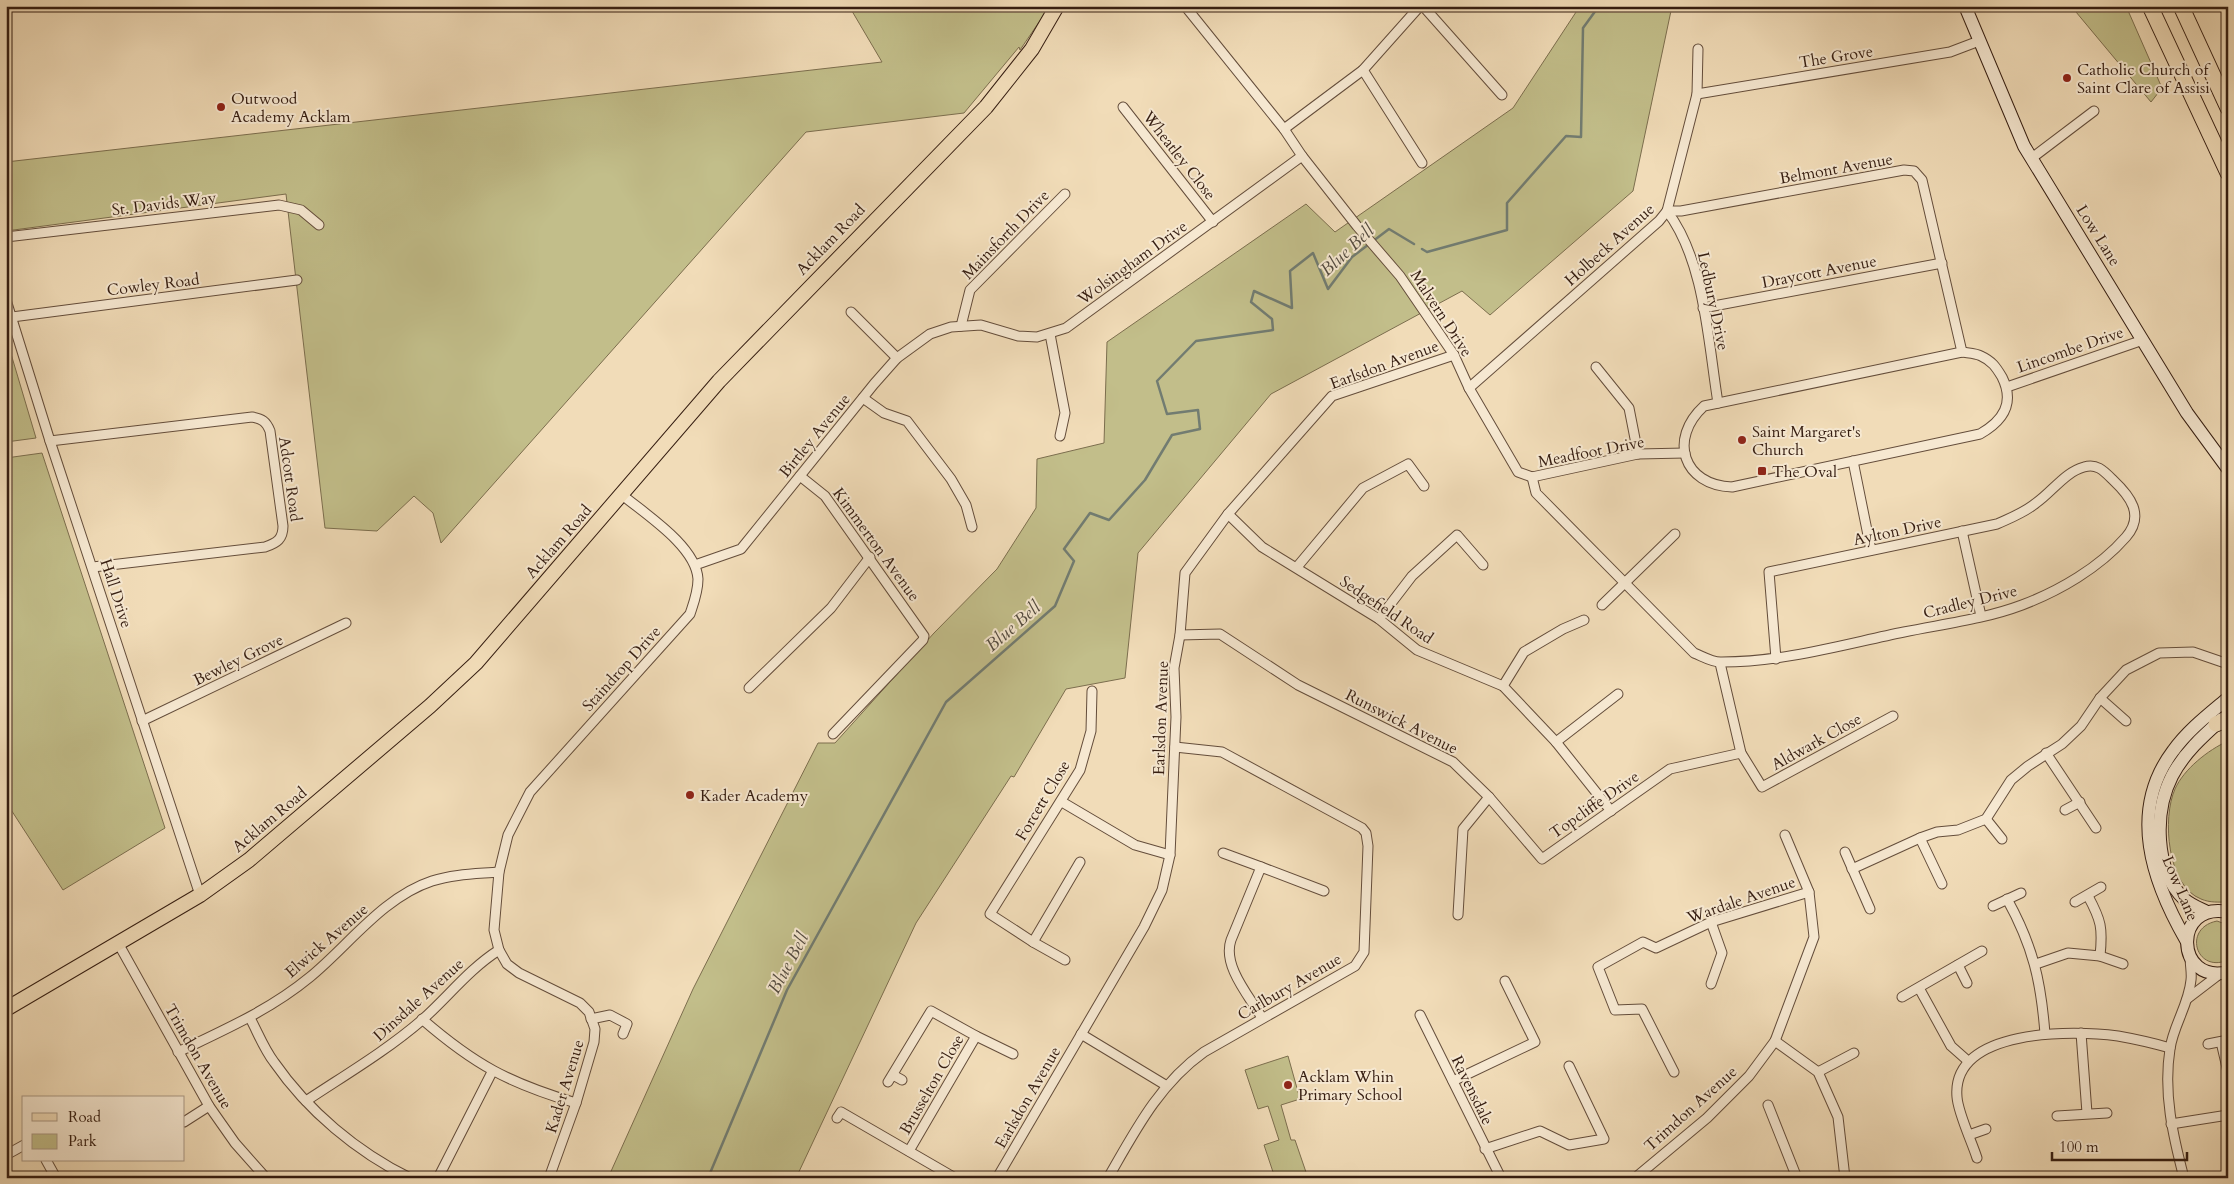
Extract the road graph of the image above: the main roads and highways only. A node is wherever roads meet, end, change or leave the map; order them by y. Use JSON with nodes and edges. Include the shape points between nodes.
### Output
{"nodes":[{"id":1,"x":1057,"y":6,"type":"edge"},
{"id":2,"x":1965,"y":6,"type":"edge"},
{"id":3,"x":2150,"y":6,"type":"edge"},
{"id":4,"x":2181,"y":6,"type":"edge"},
{"id":5,"x":2228,"y":108,"type":"edge"},
{"id":6,"x":2228,"y":173,"type":"edge"},
{"id":7,"x":2228,"y":469,"type":"edge"},
{"id":8,"x":2228,"y":698,"type":"edge"},
{"id":9,"x":2224,"y":719,"type":"edge"},
{"id":10,"x":2208,"y":912,"type":"junction"},
{"id":11,"x":2228,"y":912,"type":"edge"},
{"id":12,"x":2186,"y":940,"type":"junction"},
{"id":13,"x":2224,"y":972,"type":"edge"},
{"id":14,"x":6,"y":1009,"type":"edge"}],
"edges":[{"from":1,"to":14,"type":"main road","name":"Acklam Road","via":[[1032,49],[986,107],[719,381],[476,663],[256,854],[200,895]]},
{"from":2,"to":7,"type":"main road","name":"Low Lane","via":[[2032,158],[2187,413]]},
{"from":3,"to":6,"type":"highway"},
{"from":4,"to":5,"type":"highway"},
{"from":8,"to":12,"type":"main road","name":"Low Lane","via":[[2195,726],[2173,751],[2158,775],[2149,804],[2148,838],[2155,874]]},
{"from":9,"to":10,"type":"main road","name":"Low Lane","via":[[2185,755],[2172,777],[2162,806],[2159,837],[2176,887],[2188,902]]},
{"from":10,"to":11,"type":"main road"},
{"from":10,"to":12,"type":"main road","via":[[2193,923]]},
{"from":12,"to":13,"type":"main road","name":"Low Lane","via":[[2190,957],[2198,966],[2208,972]]}]}
